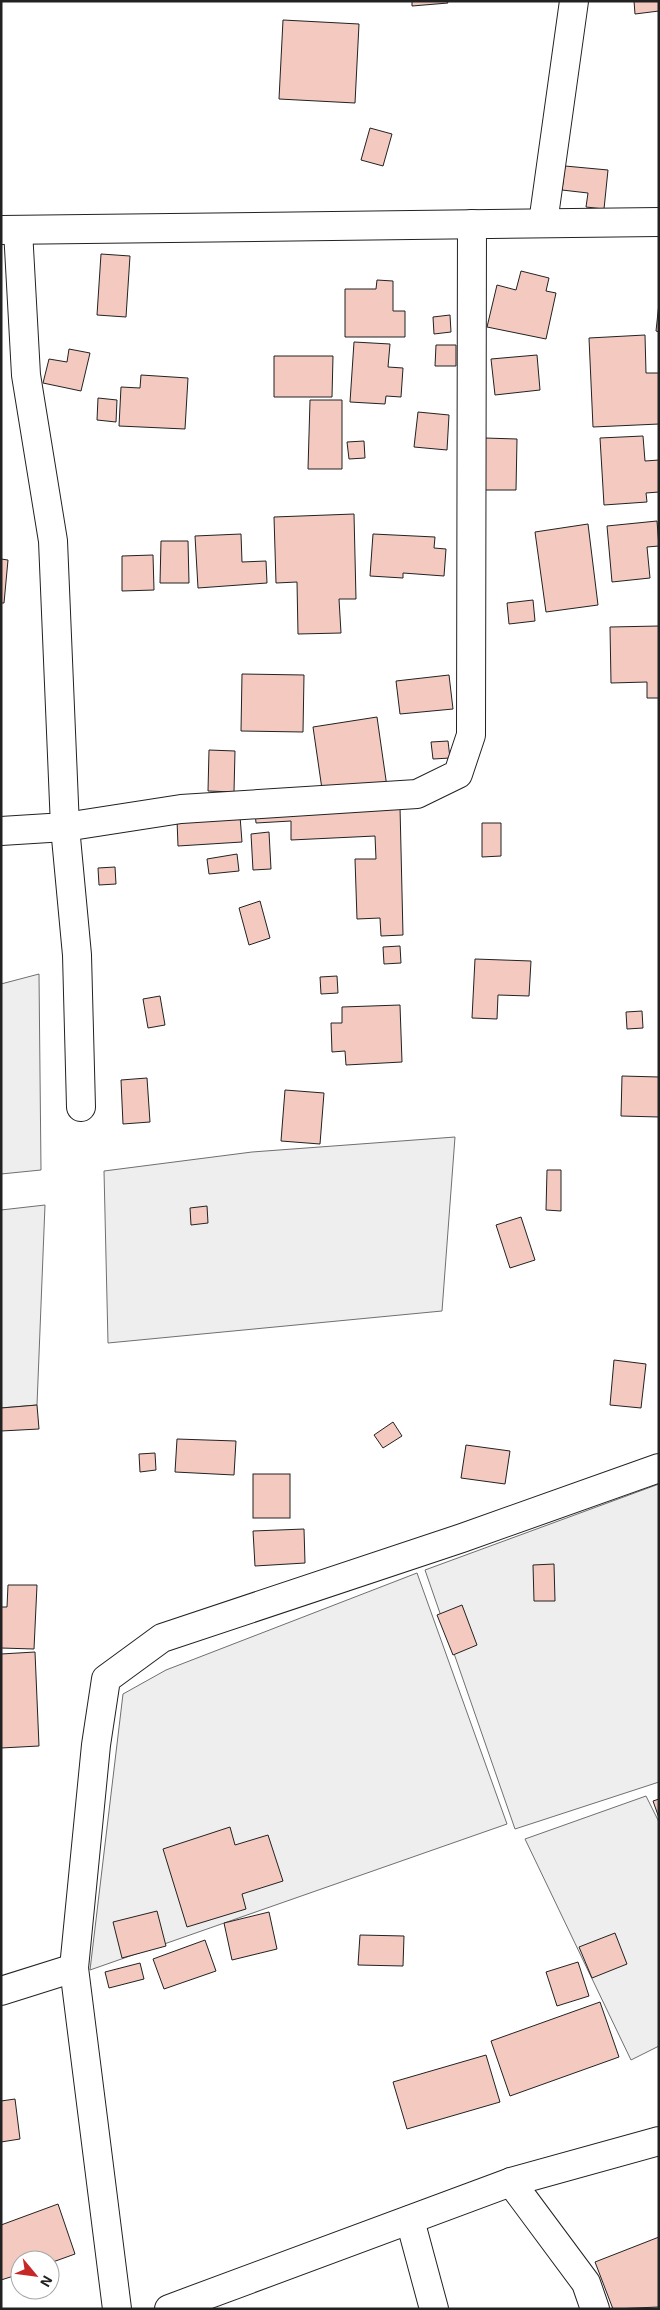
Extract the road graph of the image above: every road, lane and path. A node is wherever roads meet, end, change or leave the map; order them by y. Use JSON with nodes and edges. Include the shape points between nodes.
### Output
{"nodes":[{"id":1,"x":574,"y":1,"type":"edge"},
{"id":2,"x":659,"y":222,"type":"edge"},
{"id":3,"x":543,"y":223,"type":"junction"},
{"id":4,"x":472,"y":224,"type":"junction"},
{"id":5,"x":10,"y":230,"type":"edge"},
{"id":6,"x":65,"y":826,"type":"junction"},
{"id":7,"x":1,"y":832,"type":"edge"},
{"id":8,"x":81,"y":1107,"type":"dead end"},
{"id":9,"x":659,"y":1468,"type":"edge"},
{"id":10,"x":74,"y":1968,"type":"junction"},
{"id":11,"x":1,"y":1991,"type":"edge"},
{"id":12,"x":659,"y":2141,"type":"edge"},
{"id":13,"x":511,"y":2182,"type":"junction"},
{"id":14,"x":410,"y":2220,"type":"junction"},
{"id":15,"x":117,"y":2309,"type":"edge"},
{"id":16,"x":169,"y":2309,"type":"edge"},
{"id":17,"x":434,"y":2309,"type":"edge"},
{"id":18,"x":596,"y":2309,"type":"edge"}],
"edges":[{"from":1,"to":3,"type":"main road"},
{"from":2,"to":3,"type":"main road"},
{"from":3,"to":4,"type":"main road"},
{"from":4,"to":5,"type":"main road"},
{"from":4,"to":6,"type":"main road","via":[[471,735],[458,774],[417,794],[181,809]]},
{"from":5,"to":6,"type":"main road","via":[[26,375],[53,541]]},
{"from":6,"to":7,"type":"main road"},
{"from":6,"to":8,"type":"main road","via":[[77,955]]},
{"from":9,"to":10,"type":"main road","via":[[162,1638],[106,1680],[96,1745]]},
{"from":10,"to":11,"type":"main road"},
{"from":10,"to":15,"type":"main road"},
{"from":12,"to":13,"type":"main road"},
{"from":13,"to":14,"type":"main road"},
{"from":13,"to":18,"type":"main road","via":[[586,2283]]},
{"from":14,"to":16,"type":"main road"},
{"from":14,"to":17,"type":"main road"}]}
